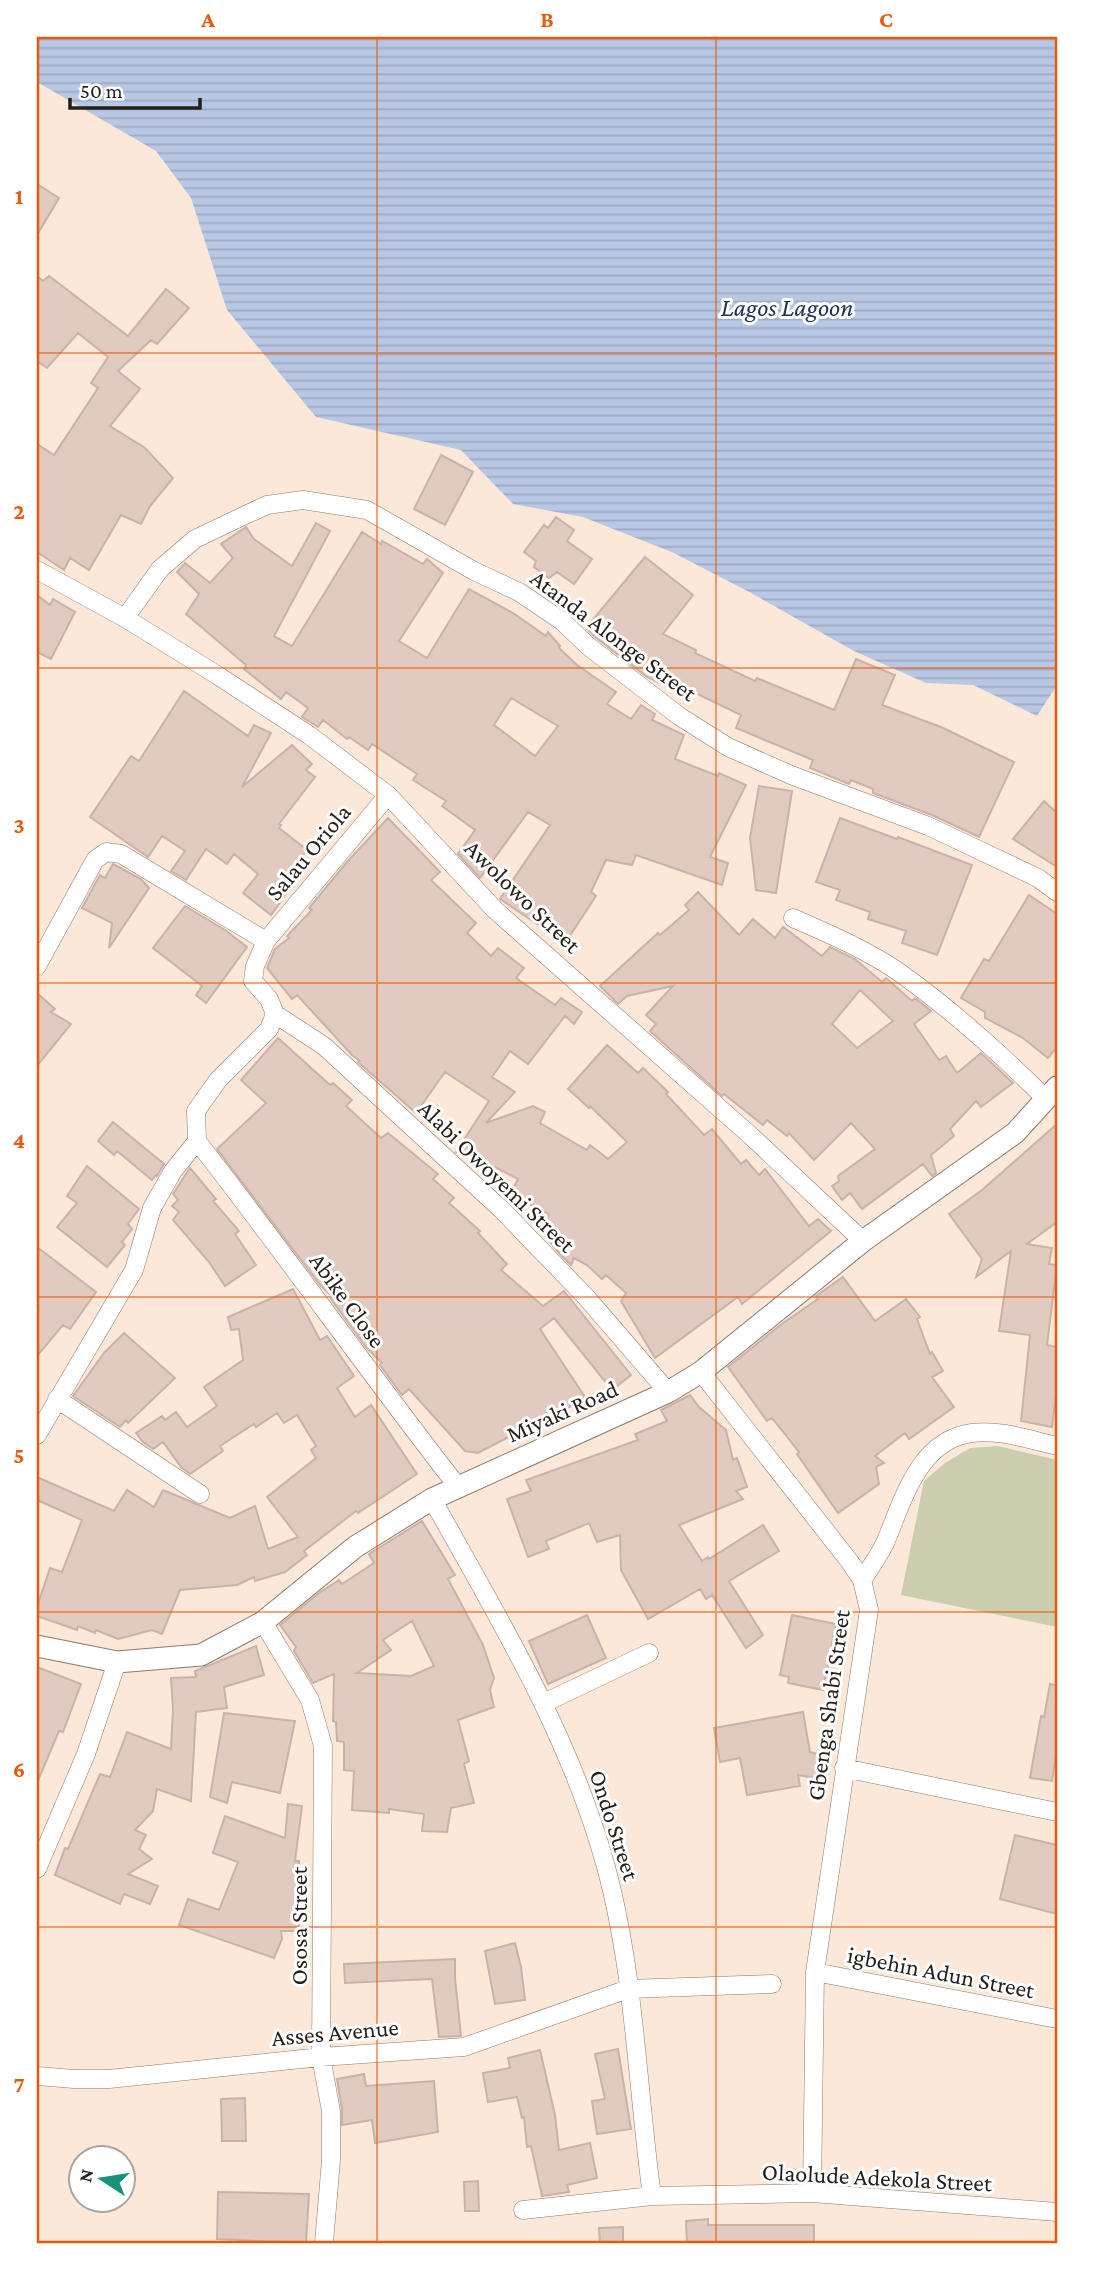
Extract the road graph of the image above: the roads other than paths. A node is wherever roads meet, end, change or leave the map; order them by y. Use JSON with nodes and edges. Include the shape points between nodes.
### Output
{"nodes":[{"id":1,"x":37,"y":570,"type":"edge"},
{"id":2,"x":125,"y":618,"type":"junction"},
{"id":3,"x":388,"y":795,"type":"junction"},
{"id":4,"x":1057,"y":892,"type":"edge"},
{"id":5,"x":793,"y":918,"type":"dead end"},
{"id":6,"x":266,"y":941,"type":"junction"},
{"id":7,"x":37,"y":966,"type":"edge"},
{"id":8,"x":275,"y":1014,"type":"junction"},
{"id":9,"x":1052,"y":1093,"type":"edge"},
{"id":10,"x":197,"y":1141,"type":"junction"},
{"id":11,"x":863,"y":1241,"type":"junction"},
{"id":12,"x":701,"y":1372,"type":"junction"},
{"id":13,"x":668,"y":1392,"type":"junction"},
{"id":14,"x":57,"y":1399,"type":"junction"},
{"id":15,"x":37,"y":1435,"type":"edge"},
{"id":16,"x":1057,"y":1446,"type":"edge"},
{"id":17,"x":458,"y":1487,"type":"junction"},
{"id":18,"x":200,"y":1494,"type":"dead end"},
{"id":19,"x":432,"y":1499,"type":"junction"},
{"id":20,"x":862,"y":1580,"type":"junction"},
{"id":21,"x":263,"y":1622,"type":"junction"},
{"id":22,"x":37,"y":1646,"type":"edge"},
{"id":23,"x":649,"y":1653,"type":"dead end"},
{"id":24,"x":117,"y":1662,"type":"junction"},
{"id":25,"x":544,"y":1703,"type":"junction"},
{"id":26,"x":844,"y":1768,"type":"junction"},
{"id":27,"x":1057,"y":1812,"type":"edge"},
{"id":28,"x":37,"y":1869,"type":"edge"},
{"id":29,"x":815,"y":1972,"type":"junction"},
{"id":30,"x":772,"y":1984,"type":"dead end"},
{"id":31,"x":628,"y":1989,"type":"junction"},
{"id":32,"x":1057,"y":2019,"type":"edge"},
{"id":33,"x":321,"y":2057,"type":"junction"},
{"id":34,"x":37,"y":2076,"type":"edge"},
{"id":35,"x":812,"y":2193,"type":"junction"},
{"id":36,"x":652,"y":2196,"type":"junction"},
{"id":37,"x":523,"y":2210,"type":"dead end"},
{"id":38,"x":1057,"y":2212,"type":"edge"},
{"id":39,"x":324,"y":2243,"type":"edge"}],
"edges":[{"from":1,"to":2,"type":"street","name":"Awolowo Street"},
{"from":2,"to":3,"type":"street","name":"Awolowo Street","via":[[297,728]]},
{"from":2,"to":4,"type":"street","name":"Atanda Alonge Street","via":[[160,569],[195,539],[267,505],[303,500],[367,510],[519,592],[562,621],[669,709],[728,747],[928,827],[1038,878]]},
{"from":3,"to":6,"type":"street","name":"Salau Oriola"},
{"from":3,"to":11,"type":"street","name":"Awolowo Street","via":[[495,910]]},
{"from":5,"to":9,"type":"street","via":[[902,974]]},
{"from":6,"to":7,"type":"street","via":[[121,854],[106,852],[95,860]]},
{"from":6,"to":8,"type":"street","name":"Salau Oriola","via":[[253,981]]},
{"from":8,"to":10,"type":"street","via":[[269,1028],[218,1080],[196,1111]]},
{"from":8,"to":13,"type":"street","name":"Alabi Owoyemi Street","via":[[324,1046],[502,1210]]},
{"from":9,"to":11,"type":"street","name":"Miyaki Road","via":[[1015,1133]]},
{"from":10,"to":14,"type":"street","via":[[152,1208],[134,1270]]},
{"from":10,"to":17,"type":"street","name":"Abike Close"},
{"from":11,"to":12,"type":"street","name":"Miyaki Road"},
{"from":12,"to":13,"type":"street","name":"Miyaki Road"},
{"from":12,"to":20,"type":"street","name":"Gbenga Shabi Street"},
{"from":13,"to":17,"type":"street","name":"Miyaki Road"},
{"from":14,"to":15,"type":"street"},
{"from":14,"to":18,"type":"street"},
{"from":16,"to":20,"type":"street","via":[[998,1433],[970,1433],[939,1445],[914,1475],[884,1546]]},
{"from":17,"to":19,"type":"street","name":"Miyaki Road"},
{"from":19,"to":21,"type":"street","name":"Miyaki Road","via":[[355,1547]]},
{"from":19,"to":25,"type":"street","name":"Ondo Street"},
{"from":20,"to":26,"type":"street","name":"Gbenga Shabi Street","via":[[869,1610]]},
{"from":21,"to":24,"type":"street","name":"Miyaki Road","via":[[201,1655]]},
{"from":21,"to":33,"type":"street","name":"Ososa Street","via":[[310,1700],[323,1746]]},
{"from":22,"to":24,"type":"street","name":"Miyaki Road"},
{"from":23,"to":25,"type":"street"},
{"from":24,"to":28,"type":"street","via":[[86,1754]]},
{"from":25,"to":31,"type":"street","name":"Ondo Street","via":[[606,1867]]},
{"from":26,"to":27,"type":"street"},
{"from":26,"to":29,"type":"street","name":"Gbenga Shabi Street"},
{"from":29,"to":32,"type":"street","name":"igbehin Adun Street"},
{"from":29,"to":35,"type":"street","name":"Gbenga Shabi Street"},
{"from":30,"to":31,"type":"street"},
{"from":31,"to":33,"type":"street","name":"Asses Avenue","via":[[464,2046]]},
{"from":31,"to":36,"type":"street","name":"Ondo Street"},
{"from":33,"to":34,"type":"street","name":"Asses Avenue","via":[[109,2079]]},
{"from":33,"to":39,"type":"street","name":"Ososa Street","via":[[331,2111]]},
{"from":35,"to":36,"type":"street","name":"Olaolude Adekola Street"},
{"from":35,"to":38,"type":"street","name":"Olaolude Adekola Street"},
{"from":36,"to":37,"type":"street","name":"Olaolude Adekola Street"}]}
